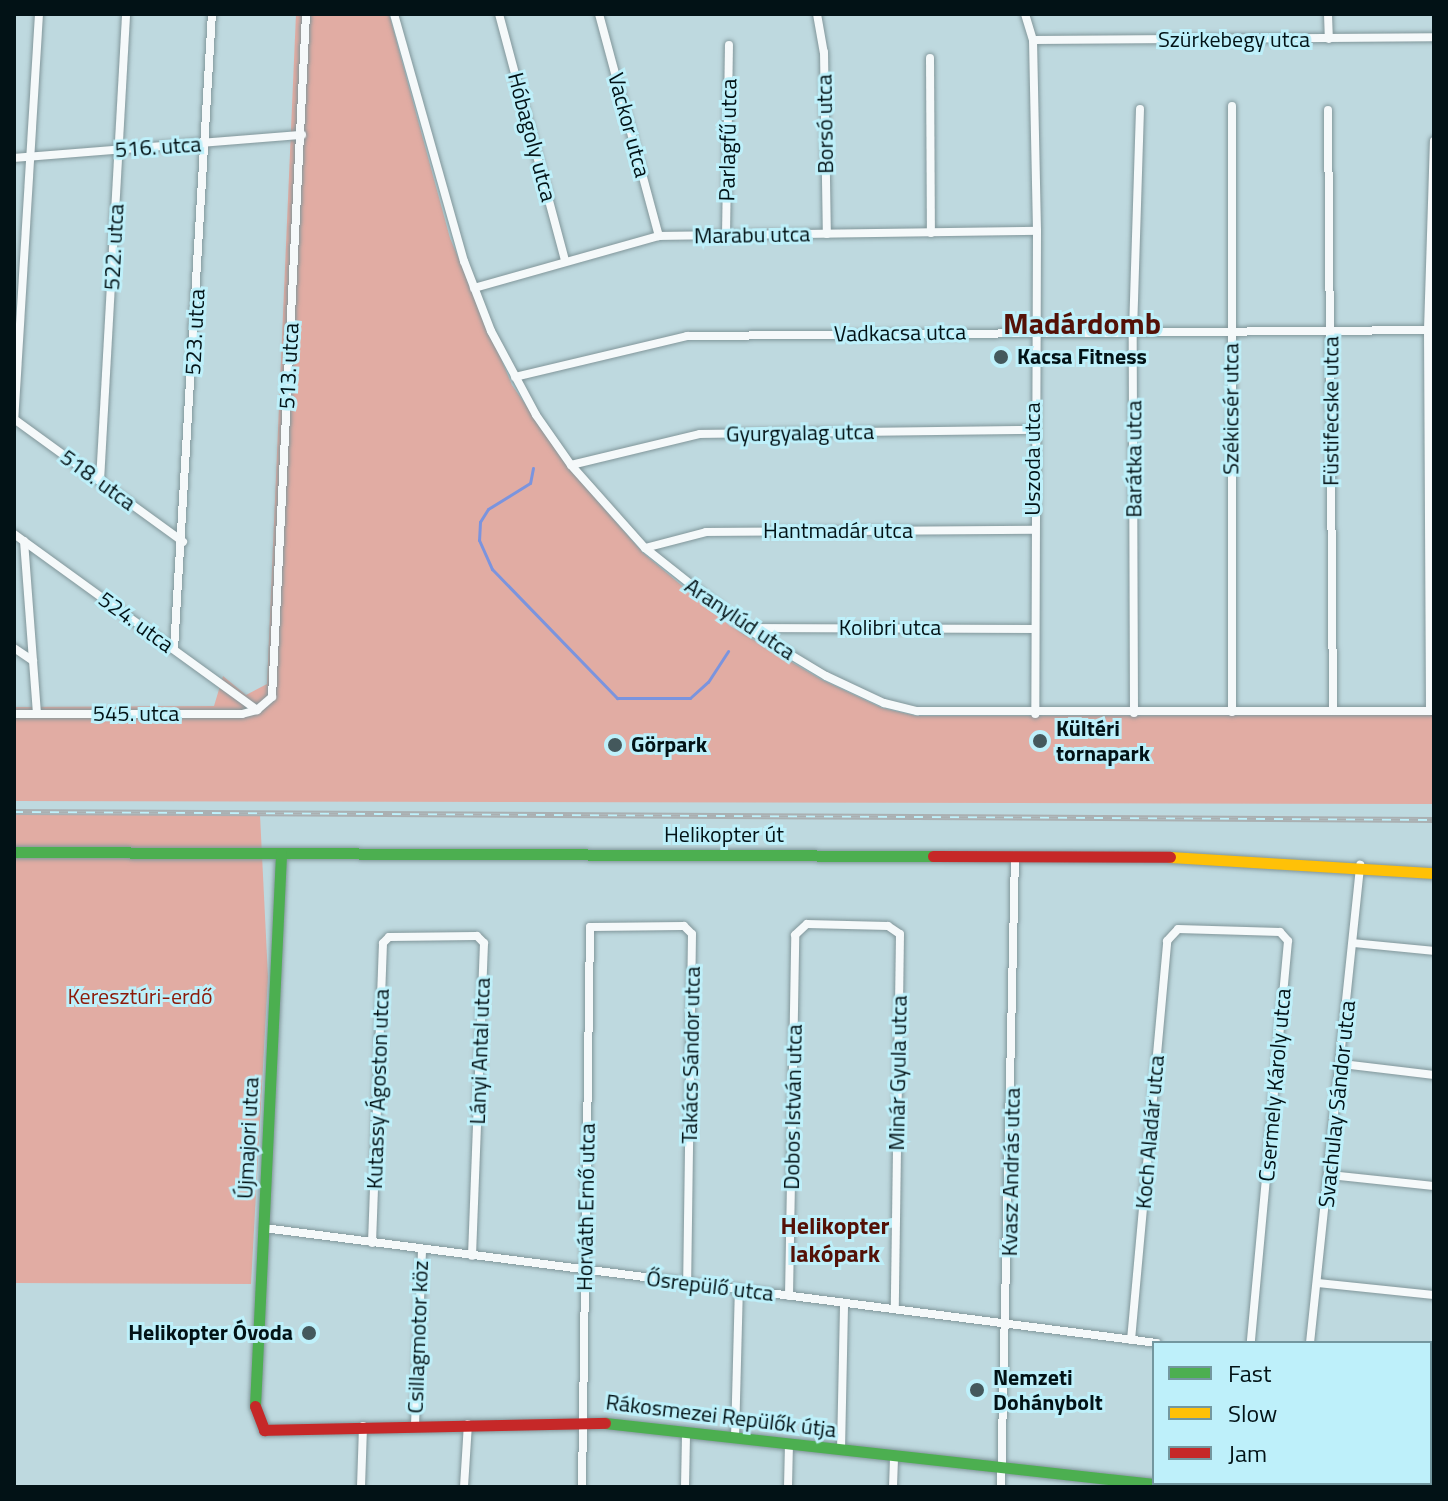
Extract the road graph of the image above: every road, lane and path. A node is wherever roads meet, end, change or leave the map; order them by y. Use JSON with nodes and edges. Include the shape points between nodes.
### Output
{"nodes":[{"id":1,"x":39,"y":14,"type":"edge"},
{"id":2,"x":126,"y":14,"type":"edge"},
{"id":3,"x":212,"y":14,"type":"edge"},
{"id":4,"x":306,"y":14,"type":"edge"},
{"id":5,"x":394,"y":14,"type":"edge"},
{"id":6,"x":499,"y":14,"type":"edge"},
{"id":7,"x":599,"y":14,"type":"edge"},
{"id":8,"x":817,"y":14,"type":"edge"},
{"id":9,"x":1025,"y":14,"type":"edge"},
{"id":10,"x":1328,"y":14,"type":"edge"},
{"id":11,"x":1434,"y":37,"type":"edge"},
{"id":12,"x":1329,"y":39,"type":"junction"},
{"id":13,"x":1033,"y":40,"type":"junction"},
{"id":14,"x":729,"y":45,"type":"dead end"},
{"id":15,"x":930,"y":58,"type":"dead end"},
{"id":16,"x":1232,"y":106,"type":"dead end"},
{"id":17,"x":1140,"y":109,"type":"dead end"},
{"id":18,"x":1328,"y":110,"type":"dead end"},
{"id":19,"x":302,"y":135,"type":"junction"},
{"id":20,"x":1434,"y":141,"type":"edge"},
{"id":21,"x":206,"y":143,"type":"junction"},
{"id":22,"x":120,"y":150,"type":"junction"},
{"id":23,"x":32,"y":156,"type":"junction"},
{"id":24,"x":14,"y":158,"type":"edge"},
{"id":25,"x":1037,"y":231,"type":"junction"},
{"id":26,"x":931,"y":233,"type":"junction"},
{"id":27,"x":827,"y":234,"type":"junction"},
{"id":28,"x":726,"y":235,"type":"junction"},
{"id":29,"x":659,"y":236,"type":"junction"},
{"id":30,"x":565,"y":261,"type":"junction"},
{"id":31,"x":474,"y":288,"type":"junction"},
{"id":32,"x":1431,"y":330,"type":"edge"},
{"id":33,"x":1331,"y":331,"type":"junction"},
{"id":34,"x":1034,"y":332,"type":"junction"},
{"id":35,"x":1133,"y":332,"type":"junction"},
{"id":36,"x":1231,"y":332,"type":"junction"},
{"id":37,"x":515,"y":377,"type":"junction"},
{"id":38,"x":14,"y":419,"type":"edge"},
{"id":39,"x":1034,"y":430,"type":"junction"},
{"id":40,"x":571,"y":465,"type":"junction"},
{"id":41,"x":100,"y":481,"type":"junction"},
{"id":42,"x":1033,"y":530,"type":"junction"},
{"id":43,"x":14,"y":534,"type":"edge"},
{"id":44,"x":24,"y":541,"type":"junction"},
{"id":45,"x":183,"y":542,"type":"junction"},
{"id":46,"x":645,"y":548,"type":"junction"},
{"id":47,"x":746,"y":628,"type":"junction"},
{"id":48,"x":1034,"y":629,"type":"junction"},
{"id":49,"x":14,"y":648,"type":"edge"},
{"id":50,"x":174,"y":649,"type":"junction"},
{"id":51,"x":33,"y":661,"type":"junction"},
{"id":52,"x":257,"y":710,"type":"junction"},
{"id":53,"x":1333,"y":711,"type":"junction"},
{"id":54,"x":1432,"y":711,"type":"edge"},
{"id":55,"x":1232,"y":712,"type":"junction"},
{"id":56,"x":1134,"y":713,"type":"junction"},
{"id":57,"x":14,"y":714,"type":"edge"},
{"id":58,"x":37,"y":714,"type":"junction"},
{"id":59,"x":1035,"y":714,"type":"junction"},
{"id":60,"x":14,"y":852,"type":"edge"},
{"id":61,"x":281,"y":854,"type":"junction"},
{"id":62,"x":1015,"y":856,"type":"junction"},
{"id":63,"x":1360,"y":865,"type":"junction"},
{"id":64,"x":1434,"y":873,"type":"edge"},
{"id":65,"x":807,"y":924,"type":"joint"},
{"id":66,"x":590,"y":927,"type":"joint"},
{"id":67,"x":1178,"y":929,"type":"joint"},
{"id":68,"x":389,"y":937,"type":"joint"},
{"id":69,"x":1353,"y":943,"type":"junction"},
{"id":70,"x":1434,"y":951,"type":"edge"},
{"id":71,"x":1342,"y":1064,"type":"junction"},
{"id":72,"x":1434,"y":1075,"type":"edge"},
{"id":73,"x":1329,"y":1175,"type":"junction"},
{"id":74,"x":1434,"y":1186,"type":"edge"},
{"id":75,"x":264,"y":1228,"type":"junction"},
{"id":76,"x":372,"y":1243,"type":"junction"},
{"id":77,"x":422,"y":1249,"type":"junction"},
{"id":78,"x":472,"y":1256,"type":"junction"},
{"id":79,"x":585,"y":1270,"type":"junction"},
{"id":80,"x":687,"y":1282,"type":"junction"},
{"id":81,"x":1317,"y":1283,"type":"junction"},
{"id":82,"x":739,"y":1290,"type":"junction"},
{"id":83,"x":1434,"y":1295,"type":"edge"},
{"id":84,"x":789,"y":1296,"type":"junction"},
{"id":85,"x":844,"y":1304,"type":"junction"},
{"id":86,"x":895,"y":1309,"type":"junction"},
{"id":87,"x":1008,"y":1323,"type":"junction"},
{"id":88,"x":1131,"y":1340,"type":"junction"},
{"id":89,"x":1251,"y":1341,"type":"edge"},
{"id":90,"x":1310,"y":1341,"type":"edge"},
{"id":91,"x":1152,"y":1342,"type":"edge"},
{"id":92,"x":583,"y":1420,"type":"junction"},
{"id":93,"x":257,"y":1424,"type":"joint"},
{"id":94,"x":468,"y":1424,"type":"junction"},
{"id":95,"x":415,"y":1425,"type":"junction"},
{"id":96,"x":363,"y":1426,"type":"junction"},
{"id":97,"x":686,"y":1433,"type":"junction"},
{"id":98,"x":735,"y":1438,"type":"junction"},
{"id":99,"x":789,"y":1444,"type":"junction"},
{"id":100,"x":841,"y":1450,"type":"junction"},
{"id":101,"x":894,"y":1456,"type":"junction"},
{"id":102,"x":1005,"y":1468,"type":"junction"},
{"id":103,"x":1118,"y":1484,"type":"edge"},
{"id":104,"x":1179,"y":1486,"type":"edge"},
{"id":105,"x":361,"y":1487,"type":"edge"},
{"id":106,"x":464,"y":1487,"type":"edge"},
{"id":107,"x":582,"y":1487,"type":"edge"},
{"id":108,"x":685,"y":1487,"type":"edge"},
{"id":109,"x":788,"y":1487,"type":"edge"},
{"id":110,"x":893,"y":1487,"type":"edge"},
{"id":111,"x":1001,"y":1487,"type":"edge"}],
"edges":[{"from":1,"to":23,"type":"street"},
{"from":2,"to":22,"type":"street","name":"522. utca"},
{"from":3,"to":21,"type":"street","name":"523. utca"},
{"from":4,"to":19,"type":"street","name":"513. utca"},
{"from":5,"to":31,"type":"street","name":"Aranylúd utca"},
{"from":6,"to":30,"type":"street","name":"Hóbagoly utca"},
{"from":7,"to":29,"type":"street","name":"Vackor utca"},
{"from":8,"to":27,"type":"street","name":"Borsó utca","via":[[824,52]]},
{"from":9,"to":13,"type":"street","name":"Uszoda utca"},
{"from":10,"to":12,"type":"street"},
{"from":11,"to":12,"type":"street","name":"Szürkebegy utca"},
{"from":12,"to":13,"type":"street","name":"Szürkebegy utca"},
{"from":13,"to":25,"type":"street","name":"Uszoda utca"},
{"from":14,"to":28,"type":"street","name":"Parlagfű utca"},
{"from":15,"to":26,"type":"street"},
{"from":16,"to":36,"type":"street","name":"Székicsér utca"},
{"from":17,"to":35,"type":"street","name":"Barátka utca"},
{"from":18,"to":33,"type":"street","name":"Füstifecske utca"},
{"from":19,"to":21,"type":"street","name":"516. utca"},
{"from":19,"to":52,"type":"street","name":"513. utca","via":[[275,680],[272,697]]},
{"from":20,"to":32,"type":"street"},
{"from":21,"to":22,"type":"street","name":"516. utca"},
{"from":21,"to":45,"type":"street","name":"523. utca"},
{"from":22,"to":23,"type":"street","name":"516. utca"},
{"from":22,"to":41,"type":"street","name":"522. utca"},
{"from":23,"to":24,"type":"street","name":"516. utca"},
{"from":23,"to":38,"type":"street"},
{"from":25,"to":26,"type":"street","name":"Marabu utca"},
{"from":25,"to":34,"type":"street","name":"Uszoda utca"},
{"from":26,"to":27,"type":"street","name":"Marabu utca"},
{"from":27,"to":28,"type":"street","name":"Marabu utca"},
{"from":28,"to":29,"type":"street","name":"Marabu utca"},
{"from":29,"to":30,"type":"street","name":"Marabu utca"},
{"from":30,"to":31,"type":"street","name":"Marabu utca"},
{"from":31,"to":37,"type":"street","name":"Aranylúd utca"},
{"from":32,"to":33,"type":"street","name":"Vadkacsa utca"},
{"from":32,"to":54,"type":"street"},
{"from":33,"to":36,"type":"street","name":"Vadkacsa utca"},
{"from":33,"to":53,"type":"street","name":"Füstifecske utca"},
{"from":34,"to":35,"type":"street","name":"Vadkacsa utca"},
{"from":34,"to":37,"type":"street","name":"Vadkacsa utca","via":[[687,336]]},
{"from":34,"to":39,"type":"street","name":"Uszoda utca"},
{"from":35,"to":36,"type":"street","name":"Vadkacsa utca"},
{"from":35,"to":56,"type":"street","name":"Barátka utca"},
{"from":36,"to":55,"type":"street","name":"Székicsér utca"},
{"from":37,"to":40,"type":"street","name":"Aranylúd utca"},
{"from":38,"to":41,"type":"street","name":"518. utca"},
{"from":39,"to":40,"type":"street","name":"Gyurgyalag utca","via":[[700,434]]},
{"from":39,"to":42,"type":"street","name":"Uszoda utca"},
{"from":40,"to":46,"type":"street","name":"Aranylúd utca"},
{"from":41,"to":45,"type":"street","name":"518. utca"},
{"from":42,"to":46,"type":"street","name":"Hantmadár utca","via":[[706,532]]},
{"from":42,"to":48,"type":"street","name":"Uszoda utca"},
{"from":43,"to":44,"type":"street","name":"524. utca"},
{"from":44,"to":50,"type":"street","name":"524. utca"},
{"from":44,"to":51,"type":"street"},
{"from":45,"to":50,"type":"street","name":"523. utca"},
{"from":46,"to":47,"type":"street","name":"Aranylúd utca"},
{"from":47,"to":48,"type":"street","name":"Kolibri utca"},
{"from":47,"to":59,"type":"street","name":"Aranylúd utca","via":[[884,703],[917,711]]},
{"from":48,"to":59,"type":"street","name":"Uszoda utca"},
{"from":49,"to":51,"type":"street"},
{"from":50,"to":52,"type":"street","name":"524. utca"},
{"from":51,"to":58,"type":"street"},
{"from":52,"to":58,"type":"street","name":"545. utca"},
{"from":53,"to":54,"type":"street","name":"Aranylúd utca"},
{"from":53,"to":55,"type":"street","name":"Aranylúd utca"},
{"from":55,"to":56,"type":"street","name":"Aranylúd utca"},
{"from":56,"to":59,"type":"street","name":"Aranylúd utca"},
{"from":57,"to":58,"type":"street","name":"545. utca"},
{"from":60,"to":61,"type":"street","name":"Helikopter út"},
{"from":61,"to":62,"type":"street","name":"Helikopter út"},
{"from":61,"to":75,"type":"street","name":"Újmajori utca"},
{"from":62,"to":63,"type":"street","name":"Helikopter út","via":[[1234,857]]},
{"from":62,"to":87,"type":"street","name":"Kvasz András utca"},
{"from":63,"to":64,"type":"street","name":"Helikopter út"},
{"from":63,"to":69,"type":"street","name":"Svachulay Sándor utca"},
{"from":65,"to":84,"type":"street","name":"Dobos István utca","via":[[795,935]]},
{"from":65,"to":86,"type":"street","name":"Minár Gyula utca","via":[[888,926],[900,934]]},
{"from":66,"to":79,"type":"street","name":"Horváth Ernő utca"},
{"from":66,"to":80,"type":"street","name":"Takács Sándor utca","via":[[684,926],[692,934]]},
{"from":67,"to":88,"type":"street","name":"Koch Aladár utca","via":[[1167,941]]},
{"from":67,"to":89,"type":"street","name":"Csermely Károly utca","via":[[1280,932],[1288,941]]},
{"from":68,"to":76,"type":"street","name":"Kutassy Ágoston utca","via":[[383,943]]},
{"from":68,"to":78,"type":"street","name":"Lányi Antal utca","via":[[477,936],[484,943]]},
{"from":69,"to":70,"type":"street"},
{"from":69,"to":71,"type":"street","name":"Svachulay Sándor utca"},
{"from":71,"to":72,"type":"street"},
{"from":71,"to":73,"type":"street","name":"Svachulay Sándor utca"},
{"from":73,"to":74,"type":"street"},
{"from":73,"to":81,"type":"street","name":"Svachulay Sándor utca"},
{"from":75,"to":76,"type":"street","name":"Ősrepülő utca"},
{"from":75,"to":93,"type":"street","name":"Újmajori utca"},
{"from":76,"to":77,"type":"street","name":"Ősrepülő utca"},
{"from":77,"to":78,"type":"street","name":"Ősrepülő utca"},
{"from":77,"to":95,"type":"street","name":"Csillagmotor köz"},
{"from":78,"to":79,"type":"street","name":"Ősrepülő utca"},
{"from":79,"to":80,"type":"street","name":"Ősrepülő utca"},
{"from":79,"to":92,"type":"street","name":"Horváth Ernő utca"},
{"from":80,"to":82,"type":"street","name":"Ősrepülő utca"},
{"from":81,"to":83,"type":"street"},
{"from":81,"to":90,"type":"street","name":"Svachulay Sándor utca"},
{"from":82,"to":84,"type":"street","name":"Ősrepülő utca"},
{"from":82,"to":98,"type":"street"},
{"from":84,"to":85,"type":"street","name":"Ősrepülő utca"},
{"from":85,"to":86,"type":"street","name":"Ősrepülő utca"},
{"from":85,"to":100,"type":"street"},
{"from":86,"to":87,"type":"street","name":"Ősrepülő utca"},
{"from":87,"to":88,"type":"street","name":"Ősrepülő utca"},
{"from":87,"to":102,"type":"street","name":"Kvasz András utca"},
{"from":88,"to":91,"type":"street","name":"Ősrepülő utca"},
{"from":92,"to":94,"type":"street","name":"Rákosmezei Repülők útja"},
{"from":92,"to":97,"type":"street","name":"Rákosmezei Repülők útja"},
{"from":92,"to":107,"type":"street","name":"Horváth Ernő utca"},
{"from":93,"to":96,"type":"street","name":"Rákosmezei Repülők útja","via":[[264,1430]]},
{"from":94,"to":95,"type":"street","name":"Rákosmezei Repülők útja"},
{"from":94,"to":106,"type":"street"},
{"from":95,"to":96,"type":"street","name":"Rákosmezei Repülők útja"},
{"from":96,"to":105,"type":"street"},
{"from":97,"to":98,"type":"street","name":"Rákosmezei Repülők útja"},
{"from":97,"to":108,"type":"street"},
{"from":98,"to":99,"type":"street","name":"Rákosmezei Repülők útja"},
{"from":99,"to":100,"type":"street","name":"Rákosmezei Repülők útja"},
{"from":99,"to":109,"type":"street"},
{"from":100,"to":101,"type":"street","name":"Rákosmezei Repülők útja"},
{"from":101,"to":102,"type":"street","name":"Rákosmezei Repülők útja"},
{"from":101,"to":110,"type":"street"},
{"from":102,"to":103,"type":"street","name":"Rákosmezei Repülők útja"},
{"from":102,"to":111,"type":"street","name":"Kvasz András utca"},
{"from":103,"to":104,"type":"street","name":"Rákosmezei Repülők útja"}]}
